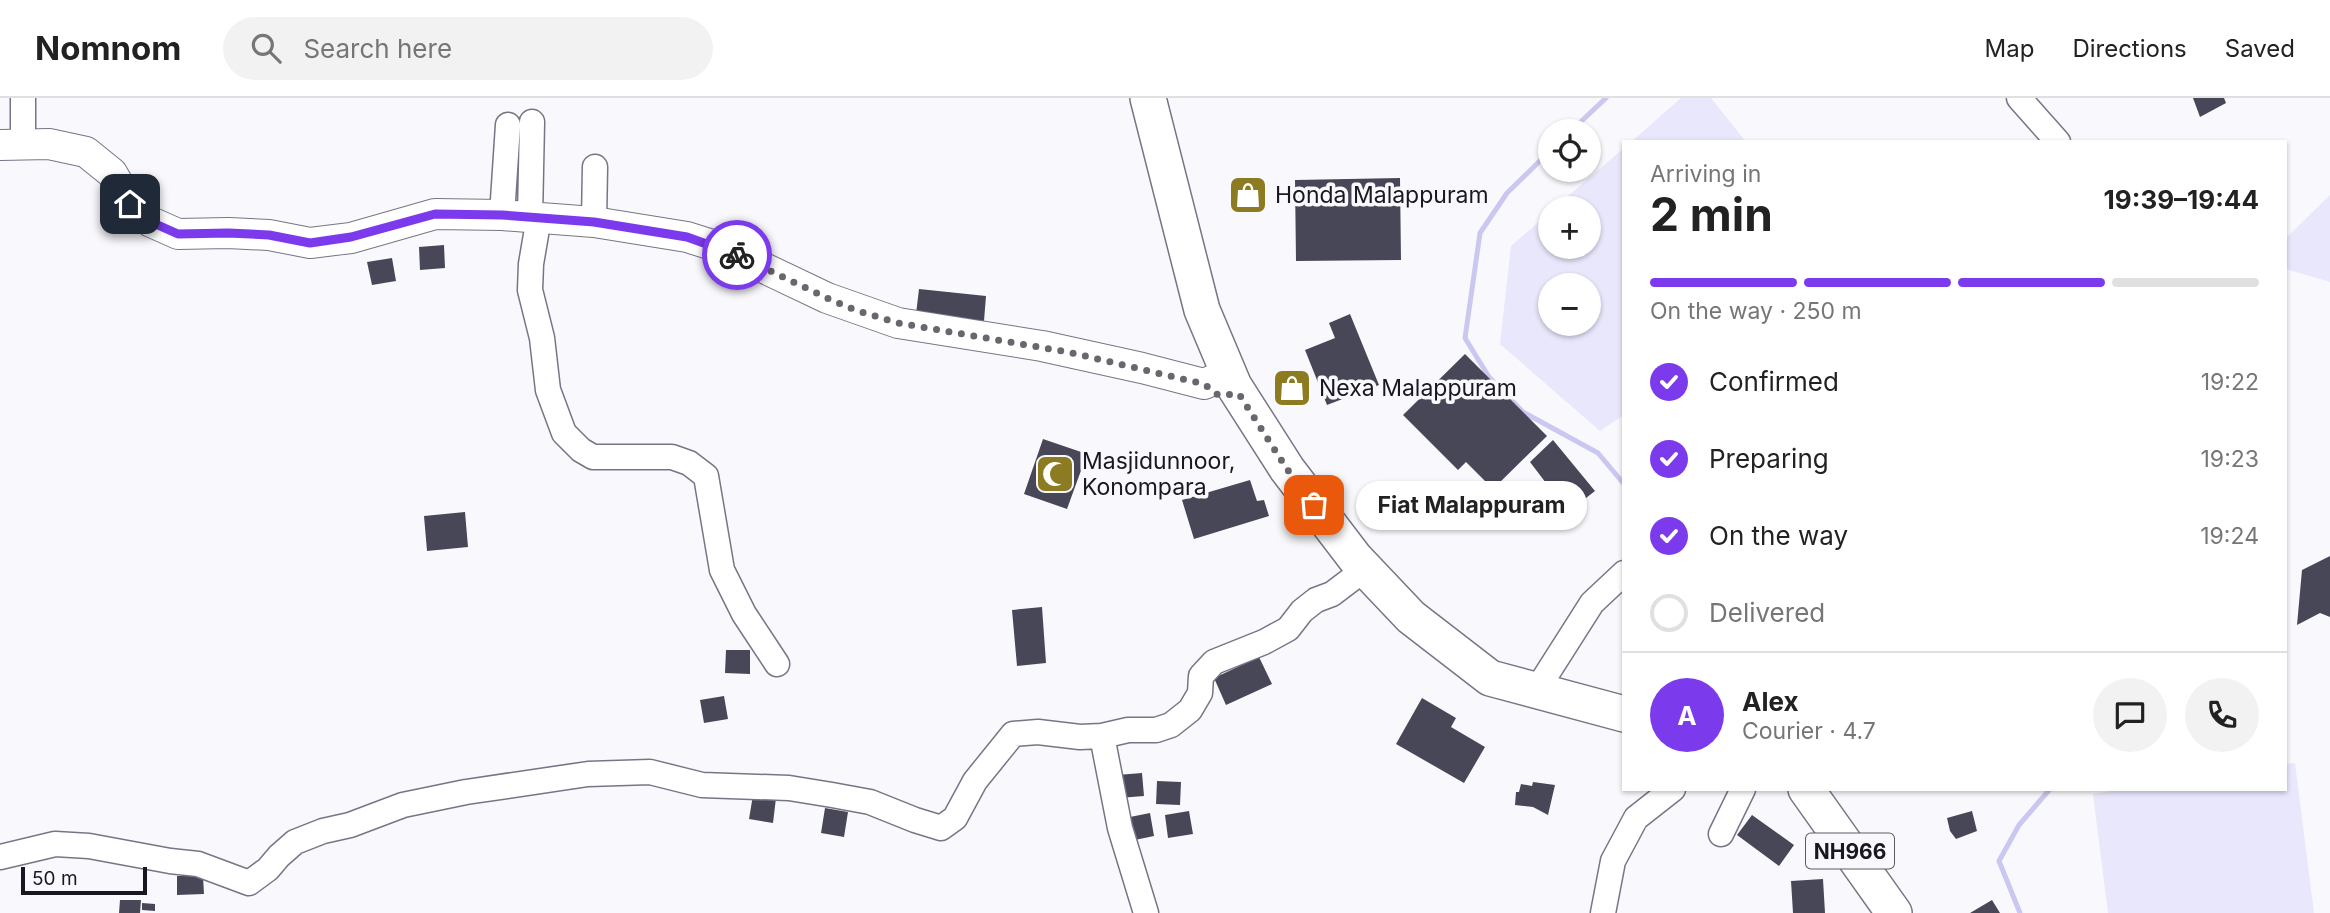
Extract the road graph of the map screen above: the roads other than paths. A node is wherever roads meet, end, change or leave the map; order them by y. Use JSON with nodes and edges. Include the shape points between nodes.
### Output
{"nodes":[{"id":1,"x":23,"y":98,"type":"edge"},
{"id":2,"x":1149,"y":98,"type":"edge"},
{"id":3,"x":2020,"y":98,"type":"edge"},
{"id":4,"x":520,"y":123,"type":"dead end"},
{"id":5,"x":2056,"y":140,"type":"edge"},
{"id":6,"x":11,"y":145,"type":"edge"},
{"id":7,"x":595,"y":167,"type":"dead end"},
{"id":8,"x":523,"y":217,"type":"junction"},
{"id":9,"x":594,"y":222,"type":"junction"},
{"id":10,"x":1224,"y":384,"type":"junction"},
{"id":11,"x":1366,"y":569,"type":"junction"},
{"id":12,"x":1622,"y":575,"type":"edge"},
{"id":13,"x":777,"y":664,"type":"dead end"},
{"id":14,"x":1536,"y":691,"type":"junction"},
{"id":15,"x":1622,"y":713,"type":"edge"},
{"id":16,"x":1102,"y":736,"type":"junction"},
{"id":17,"x":1670,"y":791,"type":"edge"},
{"id":18,"x":1742,"y":791,"type":"edge"},
{"id":19,"x":1807,"y":791,"type":"edge"},
{"id":20,"x":1721,"y":834,"type":"dead end"},
{"id":21,"x":0,"y":857,"type":"edge"},
{"id":22,"x":1146,"y":913,"type":"edge"},
{"id":23,"x":1603,"y":913,"type":"edge"},
{"id":24,"x":1895,"y":913,"type":"edge"}],
"edges":[{"from":1,"to":6,"type":"street"},
{"from":2,"to":10,"type":"highway"},
{"from":3,"to":5,"type":"street"},
{"from":4,"to":8,"type":"street"},
{"from":6,"to":8,"type":"main road","via":[[49,144],[86,152],[112,173],[130,204],[151,222],[178,234],[269,235],[310,243],[435,214]]},
{"from":7,"to":9,"type":"street"},
{"from":8,"to":9,"type":"main road"},
{"from":8,"to":13,"type":"street","via":[[530,290],[548,390],[564,433],[593,457],[672,457],[706,476],[722,570]]},
{"from":9,"to":10,"type":"main road","via":[[687,237],[722,248],[855,310],[898,323]]},
{"from":10,"to":11,"type":"highway"},
{"from":11,"to":14,"type":"highway","via":[[1411,617],[1490,677]]},
{"from":11,"to":16,"type":"street","via":[[1316,600],[1288,629],[1214,662],[1201,676],[1200,693],[1190,710],[1171,725]]},
{"from":12,"to":14,"type":"street","via":[[1592,603]]},
{"from":14,"to":15,"type":"highway"},
{"from":16,"to":21,"type":"street","via":[[1013,734],[975,781],[955,818],[941,828],[851,798],[789,788],[702,785],[635,771],[563,777],[404,805],[295,842],[249,883],[198,864],[89,846],[55,844]]},
{"from":16,"to":22,"type":"street","via":[[1120,828]]},
{"from":17,"to":23,"type":"street","via":[[1636,818],[1613,861]]},
{"from":18,"to":20,"type":"street"},
{"from":19,"to":24,"type":"highway","number":"NH966"}]}
